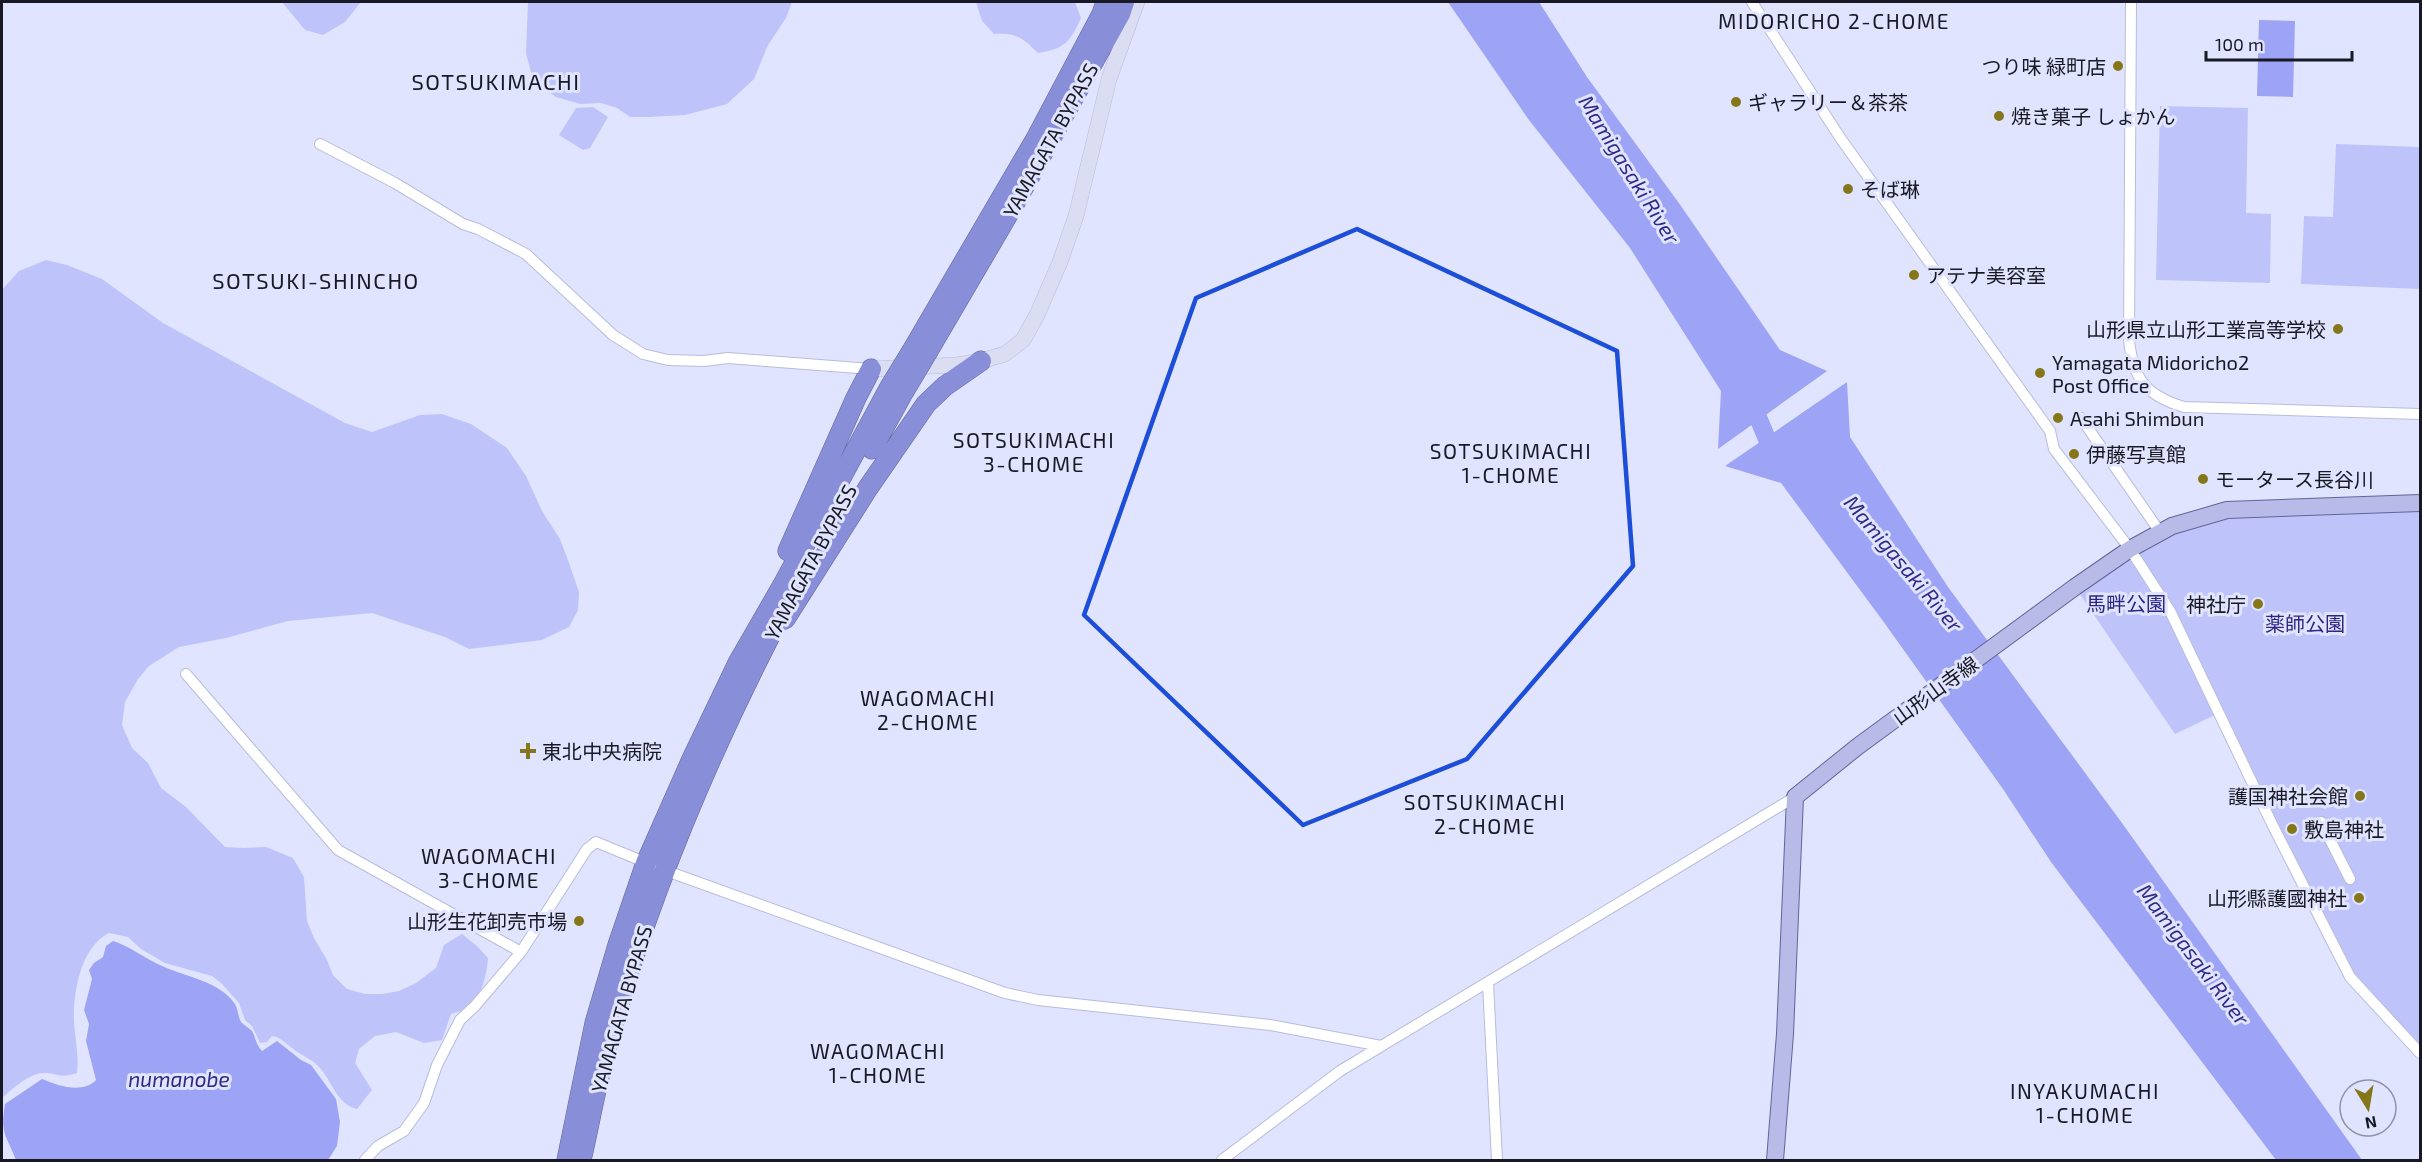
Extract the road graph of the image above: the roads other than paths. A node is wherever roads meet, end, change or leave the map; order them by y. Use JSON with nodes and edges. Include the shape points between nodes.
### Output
{"nodes":[{"id":1,"x":1106,"y":2,"type":"edge"},
{"id":2,"x":1124,"y":2,"type":"edge"},
{"id":3,"x":1137,"y":2,"type":"edge"},
{"id":4,"x":1752,"y":2,"type":"edge"},
{"id":5,"x":2131,"y":2,"type":"edge"},
{"id":6,"x":320,"y":144,"type":"dead end"},
{"id":7,"x":920,"y":351,"type":"junction"},
{"id":8,"x":981,"y":361,"type":"junction"},
{"id":9,"x":872,"y":369,"type":"junction"},
{"id":10,"x":2421,"y":414,"type":"edge"},
{"id":11,"x":2081,"y":418,"type":"dead end"},
{"id":12,"x":2421,"y":503,"type":"edge"},
{"id":13,"x":2160,"y":532,"type":"junction"},
{"id":14,"x":2130,"y":549,"type":"junction"},
{"id":15,"x":746,"y":665,"type":"junction"},
{"id":16,"x":186,"y":674,"type":"dead end"},
{"id":17,"x":1795,"y":797,"type":"junction"},
{"id":18,"x":2321,"y":822,"type":"dead end"},
{"id":19,"x":655,"y":866,"type":"junction"},
{"id":20,"x":2350,"y":879,"type":"dead end"},
{"id":21,"x":521,"y":952,"type":"junction"},
{"id":22,"x":1488,"y":983,"type":"junction"},
{"id":23,"x":1381,"y":1046,"type":"junction"},
{"id":24,"x":2421,"y":1053,"type":"edge"},
{"id":25,"x":365,"y":1161,"type":"edge"},
{"id":26,"x":567,"y":1161,"type":"edge"},
{"id":27,"x":581,"y":1161,"type":"edge"},
{"id":28,"x":1222,"y":1161,"type":"edge"},
{"id":29,"x":1497,"y":1161,"type":"edge"},
{"id":30,"x":1775,"y":1161,"type":"edge"}],
"edges":[{"from":1,"to":7,"type":"highway","name":"YAMAGATA BYPASS"},
{"from":2,"to":7,"type":"highway","name":"YAMAGATA BYPASS","via":[[1017,200]]},
{"from":3,"to":8,"type":"street","via":[[1109,79],[1076,216],[1037,315],[1023,340],[1005,354]]},
{"from":4,"to":14,"type":"street","via":[[1841,140],[2050,431],[2054,449]]},
{"from":5,"to":10,"type":"street","via":[[2129,340],[2138,377],[2162,400],[2184,407]]},
{"from":6,"to":9,"type":"street","via":[[463,224],[526,254],[613,335],[643,354],[669,360],[728,358]]},
{"from":7,"to":15,"type":"highway","name":"YAMAGATA BYPASS","bridge":true},
{"from":8,"to":9,"type":"street"},
{"from":8,"to":15,"type":"highway","via":[[926,404]]},
{"from":9,"to":15,"type":"highway","via":[[856,398]]},
{"from":11,"to":13,"type":"street"},
{"from":12,"to":13,"type":"main road","name":"山形山寺線","via":[[2227,510],[2196,517]]},
{"from":13,"to":14,"type":"main road","name":"山形山寺線"},
{"from":14,"to":17,"type":"main road","name":"山形山寺線","via":[[1857,747]]},
{"from":14,"to":24,"type":"street","via":[[2170,611],[2350,977]]},
{"from":15,"to":19,"type":"highway","name":"YAMAGATA BYPASS","via":[[709,762]]},
{"from":16,"to":21,"type":"street","via":[[338,850]]},
{"from":17,"to":22,"type":"street"},
{"from":17,"to":30,"type":"main road","via":[[1785,1034]]},
{"from":18,"to":20,"type":"street"},
{"from":19,"to":21,"type":"street","via":[[596,842],[587,849]]},
{"from":19,"to":23,"type":"street","via":[[1005,993],[1270,1025]]},
{"from":19,"to":26,"type":"highway","name":"YAMAGATA BYPASS","via":[[618,945],[595,1023]]},
{"from":19,"to":27,"type":"highway","name":"YAMAGATA BYPASS","via":[[607,1043]]},
{"from":21,"to":25,"type":"street","via":[[460,1020],[437,1065],[424,1103],[404,1131],[378,1146]]},
{"from":22,"to":23,"type":"street"},
{"from":22,"to":29,"type":"street"},
{"from":23,"to":28,"type":"street","via":[[1340,1071]]}]}
